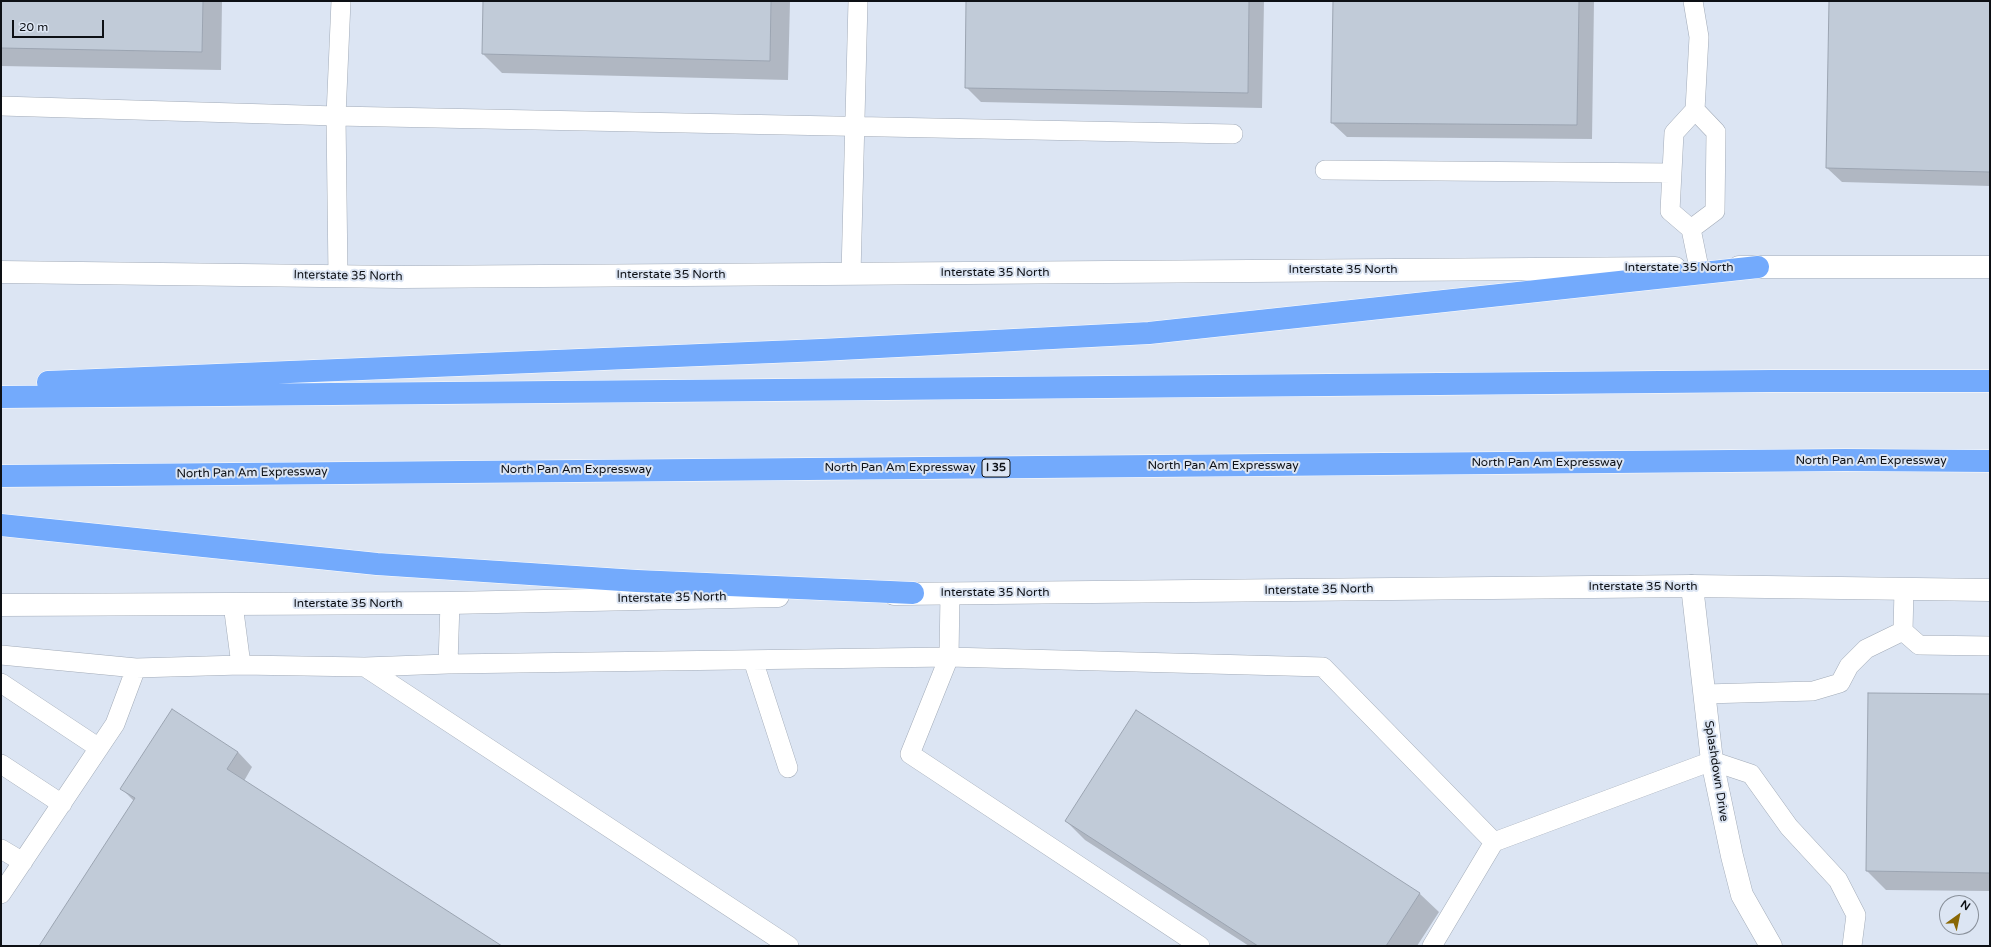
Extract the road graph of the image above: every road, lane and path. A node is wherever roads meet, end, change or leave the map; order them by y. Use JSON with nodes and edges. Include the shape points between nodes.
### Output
{"nodes":[{"id":1,"x":341,"y":1,"type":"edge"},
{"id":2,"x":858,"y":1,"type":"edge"},
{"id":3,"x":1693,"y":1,"type":"edge"},
{"id":4,"x":1,"y":106,"type":"edge"},
{"id":5,"x":1695,"y":110,"type":"junction"},
{"id":6,"x":336,"y":116,"type":"junction"},
{"id":7,"x":854,"y":126,"type":"junction"},
{"id":8,"x":1233,"y":134,"type":"dead end"},
{"id":9,"x":1325,"y":170,"type":"dead end"},
{"id":10,"x":1672,"y":173,"type":"junction"},
{"id":11,"x":1691,"y":229,"type":"junction"},
{"id":12,"x":1758,"y":267,"type":"junction"},
{"id":13,"x":1990,"y":267,"type":"edge"},
{"id":14,"x":1698,"y":268,"type":"junction"},
{"id":15,"x":1,"y":272,"type":"edge"},
{"id":16,"x":851,"y":274,"type":"junction"},
{"id":17,"x":338,"y":276,"type":"junction"},
{"id":18,"x":1990,"y":381,"type":"edge"},
{"id":19,"x":1,"y":384,"type":"edge"},
{"id":20,"x":1,"y":396,"type":"edge"},
{"id":21,"x":1990,"y":461,"type":"edge"},
{"id":22,"x":1,"y":476,"type":"edge"},
{"id":23,"x":1,"y":525,"type":"edge"},
{"id":24,"x":1692,"y":586,"type":"junction"},
{"id":25,"x":1904,"y":589,"type":"junction"},
{"id":26,"x":1990,"y":590,"type":"edge"},
{"id":27,"x":913,"y":594,"type":"junction"},
{"id":28,"x":950,"y":594,"type":"junction"},
{"id":29,"x":450,"y":603,"type":"junction"},
{"id":30,"x":233,"y":604,"type":"junction"},
{"id":31,"x":1,"y":605,"type":"edge"},
{"id":32,"x":1903,"y":630,"type":"junction"},
{"id":33,"x":1990,"y":646,"type":"edge"},
{"id":34,"x":1,"y":655,"type":"edge"},
{"id":35,"x":949,"y":657,"type":"junction"},
{"id":36,"x":753,"y":660,"type":"junction"},
{"id":37,"x":448,"y":664,"type":"junction"},
{"id":38,"x":240,"y":665,"type":"junction"},
{"id":39,"x":365,"y":667,"type":"junction"},
{"id":40,"x":136,"y":668,"type":"junction"},
{"id":41,"x":1,"y":683,"type":"edge"},
{"id":42,"x":1705,"y":694,"type":"junction"},
{"id":43,"x":99,"y":748,"type":"junction"},
{"id":44,"x":1712,"y":761,"type":"junction"},
{"id":45,"x":1,"y":764,"type":"edge"},
{"id":46,"x":788,"y":768,"type":"dead end"},
{"id":47,"x":62,"y":804,"type":"junction"},
{"id":48,"x":1494,"y":842,"type":"junction"},
{"id":49,"x":1,"y":849,"type":"edge"},
{"id":50,"x":23,"y":862,"type":"junction"},
{"id":51,"x":1,"y":894,"type":"edge"},
{"id":52,"x":789,"y":946,"type":"edge"},
{"id":53,"x":1200,"y":946,"type":"edge"},
{"id":54,"x":1432,"y":946,"type":"edge"},
{"id":55,"x":1772,"y":946,"type":"edge"},
{"id":56,"x":1852,"y":946,"type":"edge"}],
"edges":[{"from":1,"to":6,"type":"lane"},
{"from":2,"to":7,"type":"lane"},
{"from":3,"to":5,"type":"lane","via":[[1699,37]]},
{"from":4,"to":6,"type":"lane"},
{"from":5,"to":10,"type":"lane","via":[[1674,133]]},
{"from":5,"to":11,"type":"lane","via":[[1716,132],[1715,211]]},
{"from":6,"to":7,"type":"lane"},
{"from":6,"to":17,"type":"lane"},
{"from":7,"to":8,"type":"lane"},
{"from":7,"to":16,"type":"lane"},
{"from":9,"to":10,"type":"lane"},
{"from":10,"to":11,"type":"lane","via":[[1670,211]]},
{"from":11,"to":14,"type":"lane"},
{"from":12,"to":13,"type":"main road","name":"Interstate 35 North"},
{"from":12,"to":14,"type":"main road","name":"Interstate 35 North"},
{"from":12,"to":19,"type":"highway","via":[[1149,333],[813,350]]},
{"from":14,"to":16,"type":"main road","name":"Interstate 35 North"},
{"from":15,"to":17,"type":"main road","name":"Interstate 35 North"},
{"from":16,"to":17,"type":"main road","name":"Interstate 35 North"},
{"from":18,"to":20,"type":"highway"},
{"from":21,"to":22,"type":"highway","name":"North Pan Am Expressway","number":"I 35","via":[[1845,460]]},
{"from":23,"to":27,"type":"highway","via":[[377,564],[637,581]]},
{"from":24,"to":25,"type":"main road","name":"Interstate 35 North"},
{"from":24,"to":28,"type":"main road","name":"Interstate 35 North"},
{"from":24,"to":42,"type":"main road","name":"Splashdown Drive"},
{"from":25,"to":26,"type":"main road","name":"Interstate 35 North"},
{"from":25,"to":32,"type":"lane"},
{"from":27,"to":28,"type":"main road","name":"Interstate 35 North"},
{"from":27,"to":29,"type":"main road","name":"Interstate 35 North"},
{"from":28,"to":35,"type":"lane"},
{"from":29,"to":30,"type":"main road","name":"Interstate 35 North"},
{"from":29,"to":37,"type":"lane"},
{"from":30,"to":31,"type":"main road","name":"Interstate 35 North"},
{"from":30,"to":38,"type":"lane"},
{"from":32,"to":33,"type":"lane","via":[[1919,645]]},
{"from":32,"to":42,"type":"lane","via":[[1866,649],[1849,666],[1840,683],[1813,691]]},
{"from":34,"to":40,"type":"lane"},
{"from":35,"to":36,"type":"lane"},
{"from":35,"to":48,"type":"lane","via":[[1323,667]]},
{"from":35,"to":53,"type":"lane","via":[[910,754]]},
{"from":36,"to":37,"type":"lane"},
{"from":36,"to":46,"type":"lane"},
{"from":37,"to":39,"type":"lane"},
{"from":38,"to":39,"type":"lane"},
{"from":38,"to":40,"type":"lane"},
{"from":39,"to":52,"type":"lane"},
{"from":40,"to":43,"type":"lane","via":[[115,724]]},
{"from":41,"to":43,"type":"lane"},
{"from":42,"to":44,"type":"main road","name":"Splashdown Drive"},
{"from":43,"to":47,"type":"lane"},
{"from":44,"to":48,"type":"lane"},
{"from":44,"to":55,"type":"main road","name":"Splashdown Drive","via":[[1742,895]]},
{"from":44,"to":56,"type":"lane","via":[[1751,774],[1789,827],[1838,880],[1856,915]]},
{"from":45,"to":47,"type":"lane"},
{"from":47,"to":50,"type":"lane"},
{"from":48,"to":54,"type":"lane"},
{"from":49,"to":50,"type":"lane"},
{"from":50,"to":51,"type":"lane"}]}
